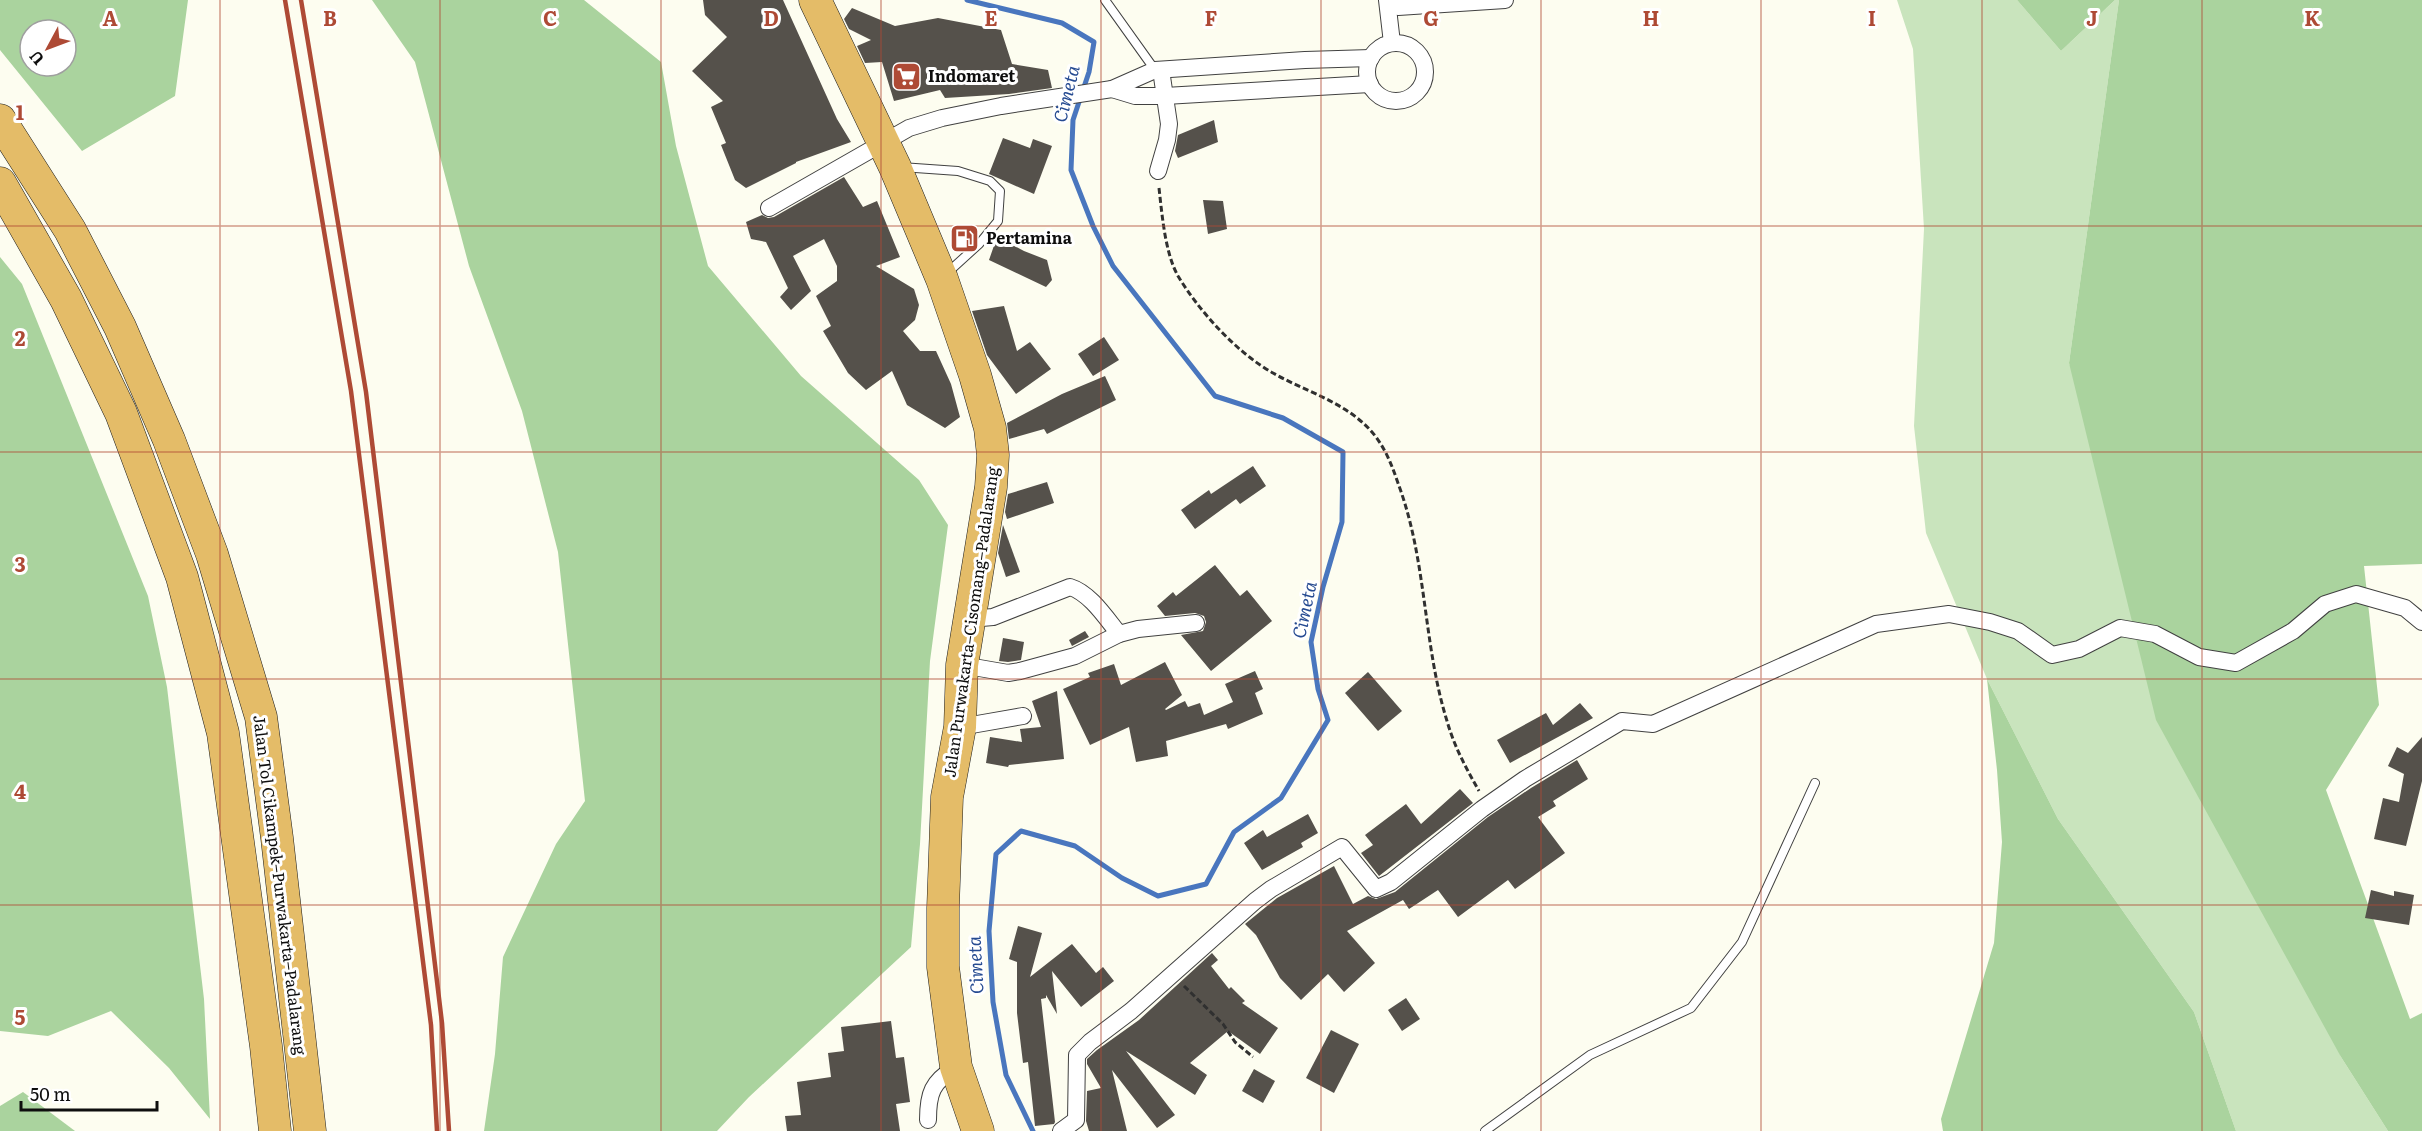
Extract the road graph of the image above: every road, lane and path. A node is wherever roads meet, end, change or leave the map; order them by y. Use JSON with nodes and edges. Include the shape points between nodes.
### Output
{"nodes":[{"id":1,"x":815,"y":0,"type":"edge"},
{"id":2,"x":1105,"y":0,"type":"edge"},
{"id":3,"x":1505,"y":0,"type":"edge"},
{"id":4,"x":1394,"y":2,"type":"edge"},
{"id":5,"x":1396,"y":44,"type":"junction"},
{"id":6,"x":1371,"y":58,"type":"junction"},
{"id":7,"x":1158,"y":70,"type":"junction"},
{"id":8,"x":1370,"y":84,"type":"junction"},
{"id":9,"x":1112,"y":88,"type":"junction"},
{"id":10,"x":1165,"y":96,"type":"junction"},
{"id":11,"x":0,"y":120,"type":"edge"},
{"id":12,"x":888,"y":155,"type":"junction"},
{"id":13,"x":1158,"y":171,"type":"joint"},
{"id":14,"x":0,"y":183,"type":"edge"},
{"id":15,"x":769,"y":208,"type":"dead end"},
{"id":16,"x":942,"y":279,"type":"junction"},
{"id":17,"x":970,"y":619,"type":"junction"},
{"id":18,"x":2422,"y":622,"type":"edge"},
{"id":19,"x":1196,"y":623,"type":"dead end"},
{"id":20,"x":1119,"y":634,"type":"junction"},
{"id":21,"x":962,"y":665,"type":"junction"},
{"id":22,"x":1023,"y":717,"type":"dead end"},
{"id":23,"x":960,"y":727,"type":"junction"},
{"id":24,"x":1815,"y":783,"type":"dead end"},
{"id":25,"x":1487,"y":806,"type":"junction"},
{"id":26,"x":1173,"y":974,"type":"junction"},
{"id":27,"x":1253,"y":1057,"type":"dead end"},
{"id":28,"x":956,"y":1067,"type":"junction"},
{"id":29,"x":928,"y":1120,"type":"dead end"},
{"id":30,"x":275,"y":1131,"type":"edge"},
{"id":31,"x":310,"y":1131,"type":"edge"},
{"id":32,"x":978,"y":1131,"type":"edge"},
{"id":33,"x":1061,"y":1131,"type":"edge"},
{"id":34,"x":1485,"y":1131,"type":"edge"}],
"edges":[{"from":1,"to":12,"type":"highway","name":"Jalan Purwakarta–Cisomang–Padalarang"},
{"from":2,"to":7,"type":"lane"},
{"from":3,"to":4,"type":"street"},
{"from":4,"to":5,"type":"street"},
{"from":5,"to":6,"type":"street","via":[[1383,46]]},
{"from":5,"to":8,"type":"street","via":[[1409,46],[1422,59],[1425,76],[1417,92],[1410,98],[1392,100]]},
{"from":6,"to":7,"type":"street"},
{"from":6,"to":8,"type":"street","via":[[1367,75]]},
{"from":7,"to":9,"type":"street"},
{"from":7,"to":10,"type":"street"},
{"from":8,"to":10,"type":"street"},
{"from":9,"to":10,"type":"street","via":[[1135,96]]},
{"from":9,"to":12,"type":"street","via":[[942,118],[909,128]]},
{"from":10,"to":13,"type":"street","via":[[1169,133]]},
{"from":11,"to":31,"type":"highway","name":"Jalan Tol Cikampek–Purwakarta–Padalarang","via":[[70,230],[120,327],[170,440],[212,554],[261,717]]},
{"from":12,"to":15,"type":"street"},
{"from":12,"to":16,"type":"highway","name":"Jalan Purwakarta–Cisomang–Padalarang"},
{"from":12,"to":16,"type":"lane","via":[[990,181],[1000,191],[998,221]]},
{"from":13,"to":25,"type":"path","via":[[1163,226],[1177,275],[1215,326],[1272,373],[1328,398],[1355,416],[1389,458],[1418,550],[1446,720],[1458,754]]},
{"from":14,"to":30,"type":"highway","name":"Jalan Tol Cikampek–Purwakarta–Padalarang","via":[[66,299],[121,413],[182,577],[222,733]]},
{"from":16,"to":17,"type":"highway","name":"Jalan Purwakarta–Cisomang–Padalarang","via":[[975,375],[993,455]]},
{"from":17,"to":20,"type":"street","via":[[993,616],[1070,587],[1093,603]]},
{"from":17,"to":21,"type":"highway","name":"Jalan Purwakarta–Cisomang–Padalarang"},
{"from":18,"to":25,"type":"street","via":[[2405,608],[2356,594],[2325,604],[2293,631],[2236,663],[2199,657],[2155,634],[2120,628],[2079,649],[2052,655],[2018,631],[1949,614],[1876,624],[1653,724],[1622,721]]},
{"from":19,"to":20,"type":"street"},
{"from":20,"to":21,"type":"street","via":[[1075,656],[1020,671],[1008,673]]},
{"from":21,"to":23,"type":"highway","name":"Jalan Purwakarta–Cisomang–Padalarang"},
{"from":22,"to":23,"type":"street"},
{"from":23,"to":28,"type":"highway","name":"Jalan Purwakarta–Cisomang–Padalarang","via":[[946,797],[943,908],[943,967]]},
{"from":24,"to":34,"type":"lane","via":[[1742,942],[1691,1008],[1590,1056]]},
{"from":25,"to":26,"type":"street","via":[[1391,882],[1376,889],[1342,847],[1271,889]]},
{"from":26,"to":27,"type":"path"},
{"from":26,"to":33,"type":"street","via":[[1077,1055],[1076,1120]]},
{"from":28,"to":29,"type":"street","via":[[932,1088]]},
{"from":28,"to":32,"type":"highway","name":"Jalan Purwakarta–Cisomang–Padalarang"}]}
